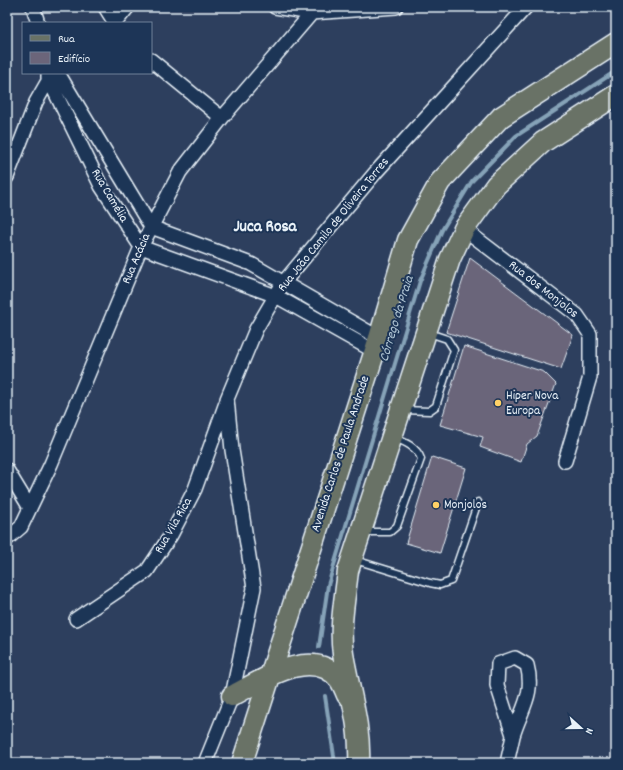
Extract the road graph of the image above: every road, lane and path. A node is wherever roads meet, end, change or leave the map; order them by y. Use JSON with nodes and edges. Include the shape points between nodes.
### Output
{"nodes":[{"id":1,"x":33,"y":7,"type":"edge"},
{"id":2,"x":105,"y":7,"type":"edge"},
{"id":3,"x":128,"y":7,"type":"edge"},
{"id":4,"x":275,"y":7,"type":"edge"},
{"id":5,"x":396,"y":7,"type":"edge"},
{"id":6,"x":518,"y":9,"type":"edge"},
{"id":7,"x":314,"y":10,"type":"edge"},
{"id":8,"x":38,"y":22,"type":"edge"},
{"id":9,"x":114,"y":22,"type":"edge"},
{"id":10,"x":116,"y":22,"type":"edge"},
{"id":11,"x":616,"y":43,"type":"edge"},
{"id":12,"x":152,"y":61,"type":"edge"},
{"id":13,"x":52,"y":74,"type":"edge"},
{"id":14,"x":616,"y":95,"type":"edge"},
{"id":15,"x":222,"y":118,"type":"junction"},
{"id":16,"x":7,"y":177,"type":"edge"},
{"id":17,"x":151,"y":227,"type":"junction"},
{"id":18,"x":464,"y":229,"type":"junction"},
{"id":19,"x":141,"y":248,"type":"junction"},
{"id":20,"x":283,"y":283,"type":"junction"},
{"id":21,"x":276,"y":296,"type":"junction"},
{"id":22,"x":426,"y":331,"type":"junction"},
{"id":23,"x":376,"y":344,"type":"junction"},
{"id":24,"x":227,"y":400,"type":"junction"},
{"id":25,"x":400,"y":411,"type":"junction"},
{"id":26,"x":392,"y":438,"type":"junction"},
{"id":27,"x":565,"y":461,"type":"dead end"},
{"id":28,"x":7,"y":470,"type":"edge"},
{"id":29,"x":478,"y":502,"type":"dead end"},
{"id":30,"x":30,"y":508,"type":"junction"},
{"id":31,"x":360,"y":532,"type":"junction"},
{"id":32,"x":7,"y":539,"type":"edge"},
{"id":33,"x":352,"y":559,"type":"junction"},
{"id":34,"x":76,"y":619,"type":"dead end"},
{"id":35,"x":269,"y":676,"type":"junction"},
{"id":36,"x":232,"y":696,"type":"junction"},
{"id":37,"x":354,"y":710,"type":"junction"},
{"id":38,"x":513,"y":735,"type":"junction"},
{"id":39,"x":205,"y":763,"type":"edge"},
{"id":40,"x":242,"y":763,"type":"edge"},
{"id":41,"x":359,"y":763,"type":"edge"},
{"id":42,"x":507,"y":763,"type":"edge"}],
"edges":[{"from":1,"to":8,"type":"street"},
{"from":2,"to":9,"type":"street"},
{"from":3,"to":10,"type":"street"},
{"from":4,"to":7,"type":"street"},
{"from":5,"to":7,"type":"street"},
{"from":6,"to":20,"type":"street","name":"Rua João Camilo de Oliveira Torres"},
{"from":7,"to":15,"type":"street","name":"Rua Acácia"},
{"from":11,"to":23,"type":"main road","name":"Avenida Carlos de Paula Andrade","via":[[501,117],[440,182],[408,240]]},
{"from":12,"to":15,"type":"street"},
{"from":13,"to":16,"type":"street","via":[[36,102]]},
{"from":13,"to":17,"type":"street","name":"Rua Camélia"},
{"from":13,"to":19,"type":"street","name":"Rua Camélia","via":[[101,186]]},
{"from":14,"to":18,"type":"main road","via":[[543,142],[496,185]]},
{"from":15,"to":17,"type":"street","name":"Rua Acácia","via":[[180,172]]},
{"from":17,"to":19,"type":"street","name":"Rua Acácia"},
{"from":17,"to":20,"type":"street","via":[[251,264]]},
{"from":18,"to":22,"type":"main road","via":[[450,259]]},
{"from":18,"to":27,"type":"street","name":"Rua dos Monjolos","via":[[577,315],[590,334],[590,377]]},
{"from":19,"to":21,"type":"street"},
{"from":19,"to":30,"type":"street","name":"Rua Acácia","via":[[51,464]]},
{"from":20,"to":21,"type":"street","name":"Rua João Camilo de Oliveira Torres"},
{"from":20,"to":23,"type":"street"},
{"from":21,"to":23,"type":"street"},
{"from":21,"to":24,"type":"street","name":"Rua João Camilo de Oliveira Torres","via":[[256,329]]},
{"from":22,"to":25,"type":"main road"},
{"from":22,"to":25,"type":"lane","via":[[447,340],[454,350],[436,406],[429,411]]},
{"from":23,"to":35,"type":"main road","name":"Avenida Carlos de Paula Andrade"},
{"from":24,"to":34,"type":"street","name":"Rua Vila Rica","via":[[195,489],[172,535],[147,571]]},
{"from":24,"to":36,"type":"street","name":"Rua João Camilo de Oliveira Torres","via":[[232,450],[254,588]]},
{"from":25,"to":26,"type":"main road"},
{"from":26,"to":31,"type":"main road"},
{"from":26,"to":31,"type":"lane","via":[[407,443],[419,453],[421,459],[397,526],[390,532]]},
{"from":28,"to":30,"type":"street"},
{"from":29,"to":33,"type":"lane","via":[[451,581],[440,585],[430,583]]},
{"from":30,"to":32,"type":"street","name":"Rua Acácia","via":[[20,527]]},
{"from":31,"to":33,"type":"main road"},
{"from":33,"to":37,"type":"main road","via":[[343,611],[343,652]]},
{"from":35,"to":36,"type":"main road"},
{"from":35,"to":37,"type":"main road","via":[[307,664],[325,667],[339,679]]},
{"from":35,"to":40,"type":"main road","name":"Avenida Carlos de Paula Andrade"},
{"from":36,"to":39,"type":"street","name":"Rua João Camilo de Oliveira Torres"},
{"from":37,"to":41,"type":"main road"},
{"from":38,"to":38,"type":"street","via":[[529,697],[531,678],[527,665],[515,658],[498,664],[497,685]]},
{"from":38,"to":42,"type":"street"}]}
